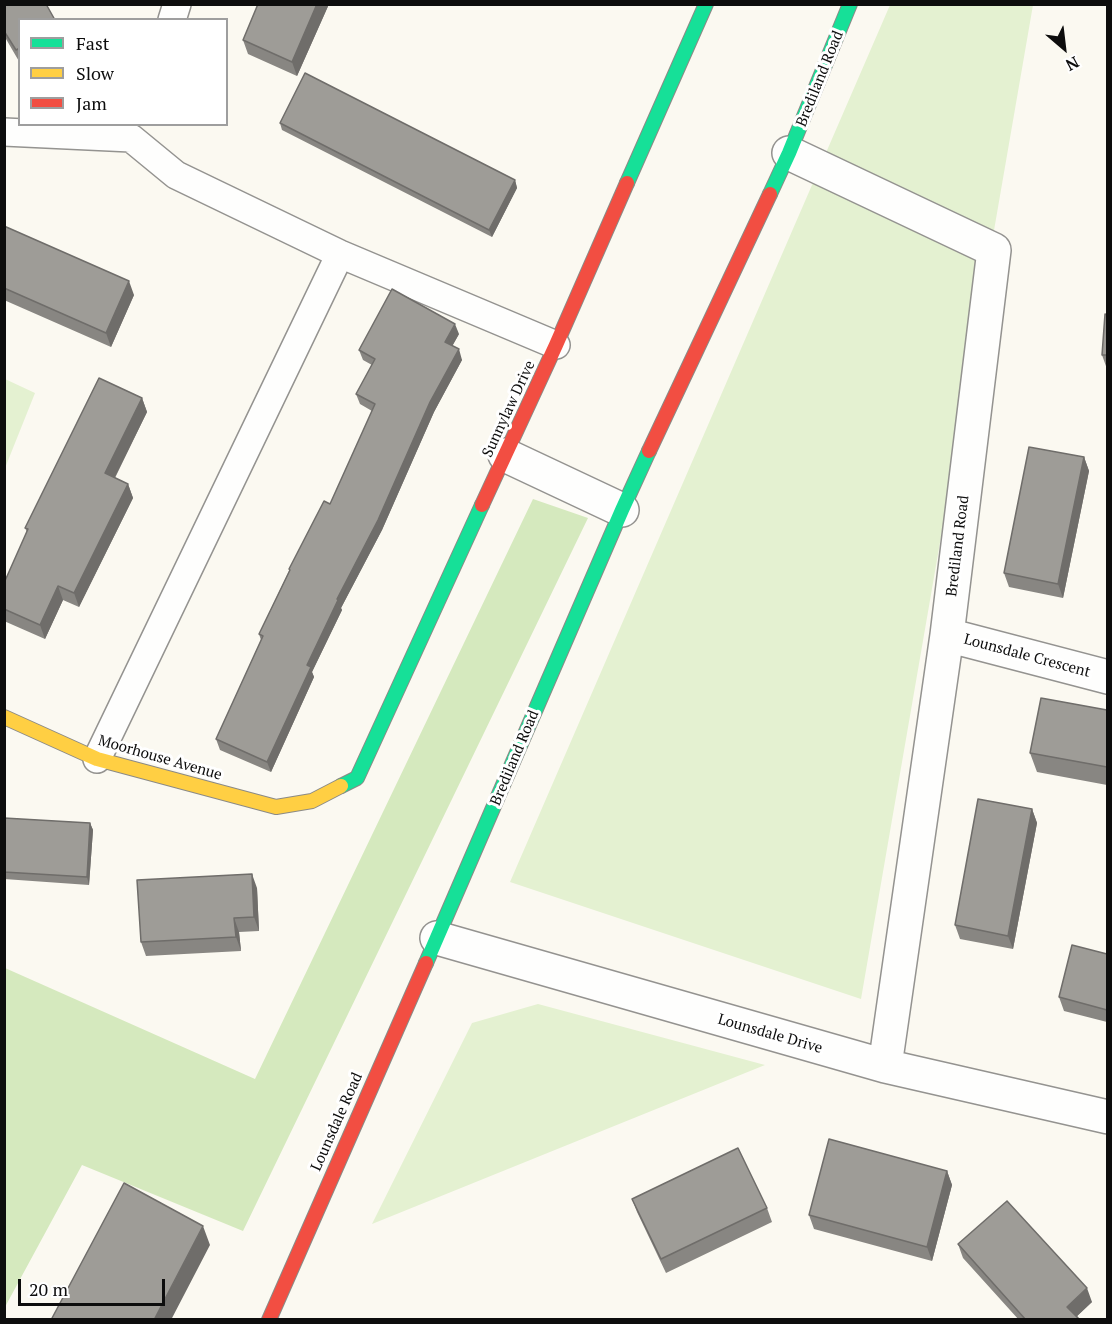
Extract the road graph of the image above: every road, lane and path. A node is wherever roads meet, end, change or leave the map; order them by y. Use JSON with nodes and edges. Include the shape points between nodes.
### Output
{"nodes":[{"id":1,"x":706,"y":4,"type":"edge"},
{"id":2,"x":850,"y":4,"type":"edge"},
{"id":3,"x":133,"y":131,"type":"edge"},
{"id":4,"x":4,"y":132,"type":"edge"},
{"id":5,"x":789,"y":153,"type":"junction"},
{"id":6,"x":340,"y":254,"type":"junction"},
{"id":7,"x":556,"y":345,"type":"junction"},
{"id":8,"x":505,"y":455,"type":"junction"},
{"id":9,"x":622,"y":510,"type":"junction"},
{"id":10,"x":947,"y":635,"type":"junction"},
{"id":11,"x":1107,"y":677,"type":"edge"},
{"id":12,"x":4,"y":717,"type":"edge"},
{"id":13,"x":97,"y":759,"type":"junction"},
{"id":14,"x":312,"y":801,"type":"joint"},
{"id":15,"x":437,"y":938,"type":"junction"},
{"id":16,"x":885,"y":1066,"type":"junction"},
{"id":17,"x":1107,"y":1117,"type":"edge"},
{"id":18,"x":269,"y":1320,"type":"edge"}],
"edges":[{"from":1,"to":7,"type":"street","name":"Sunnylaw Drive"},
{"from":2,"to":5,"type":"street","name":"Brediland Road"},
{"from":3,"to":4,"type":"lane"},
{"from":3,"to":6,"type":"lane","via":[[177,175]]},
{"from":5,"to":9,"type":"street","name":"Brediland Road"},
{"from":5,"to":10,"type":"street","name":"Brediland Road","via":[[994,250]]},
{"from":6,"to":7,"type":"lane"},
{"from":6,"to":13,"type":"lane"},
{"from":7,"to":8,"type":"street","name":"Sunnylaw Drive"},
{"from":8,"to":9,"type":"street"},
{"from":8,"to":14,"type":"street","name":"Sunnylaw Drive","via":[[357,778]]},
{"from":9,"to":15,"type":"street","name":"Brediland Road"},
{"from":10,"to":11,"type":"street","name":"Lounsdale Crescent"},
{"from":10,"to":16,"type":"street","name":"Brediland Road"},
{"from":12,"to":13,"type":"street","name":"Moorhouse Avenue"},
{"from":13,"to":14,"type":"street","name":"Moorhouse Avenue","via":[[276,807]]},
{"from":15,"to":16,"type":"street","name":"Lounsdale Drive"},
{"from":15,"to":18,"type":"street","name":"Lounsdale Road"},
{"from":16,"to":17,"type":"street","name":"Lounsdale Drive"}]}
